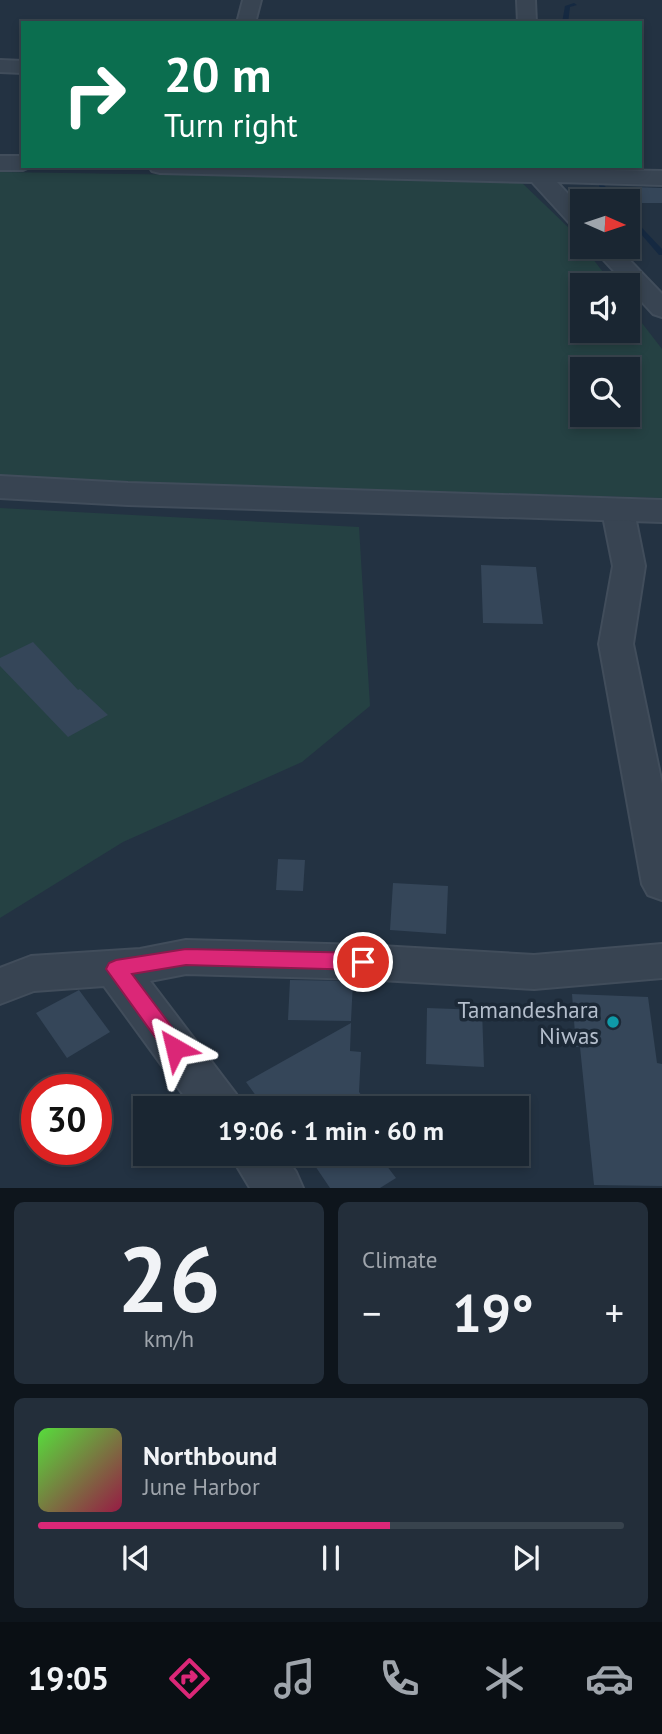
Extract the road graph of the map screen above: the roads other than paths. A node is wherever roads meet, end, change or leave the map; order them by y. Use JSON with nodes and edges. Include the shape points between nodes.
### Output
{"nodes":[{"id":1,"x":252,"y":0,"type":"edge"},
{"id":2,"x":526,"y":0,"type":"edge"},
{"id":3,"x":247,"y":21,"type":"edge"},
{"id":4,"x":527,"y":21,"type":"edge"},
{"id":5,"x":0,"y":66,"type":"edge"},
{"id":6,"x":21,"y":67,"type":"edge"},
{"id":7,"x":0,"y":163,"type":"edge"},
{"id":8,"x":21,"y":163,"type":"edge"},
{"id":9,"x":293,"y":168,"type":"edge"},
{"id":10,"x":537,"y":171,"type":"edge"},
{"id":11,"x":662,"y":178,"type":"edge"},
{"id":12,"x":570,"y":209,"type":"edge"},
{"id":13,"x":615,"y":259,"type":"edge"},
{"id":14,"x":662,"y":309,"type":"edge"},
{"id":15,"x":0,"y":487,"type":"edge"},
{"id":16,"x":618,"y":511,"type":"junction"},
{"id":17,"x":662,"y":511,"type":"edge"},
{"id":18,"x":653,"y":799,"type":"edge"},
{"id":19,"x":662,"y":884,"type":"edge"},
{"id":20,"x":662,"y":961,"type":"edge"},
{"id":21,"x":116,"y":969,"type":"junction"},
{"id":22,"x":0,"y":986,"type":"edge"},
{"id":23,"x":211,"y":1096,"type":"edge"},
{"id":24,"x":263,"y":1166,"type":"edge"},
{"id":25,"x":279,"y":1188,"type":"edge"}],
"edges":[{"from":1,"to":3,"type":"street"},
{"from":2,"to":4,"type":"street"},
{"from":5,"to":6,"type":"street"},
{"from":7,"to":8,"type":"street"},
{"from":9,"to":10,"type":"street"},
{"from":10,"to":11,"type":"street"},
{"from":10,"to":12,"type":"street"},
{"from":13,"to":14,"type":"street"},
{"from":15,"to":16,"type":"street"},
{"from":16,"to":17,"type":"street"},
{"from":16,"to":18,"type":"street","via":[[629,566],[616,644]]},
{"from":18,"to":19,"type":"street"},
{"from":20,"to":21,"type":"street","via":[[534,972],[186,957]]},
{"from":21,"to":22,"type":"street","via":[[31,974]]},
{"from":21,"to":23,"type":"street"},
{"from":24,"to":25,"type":"street"}]}
